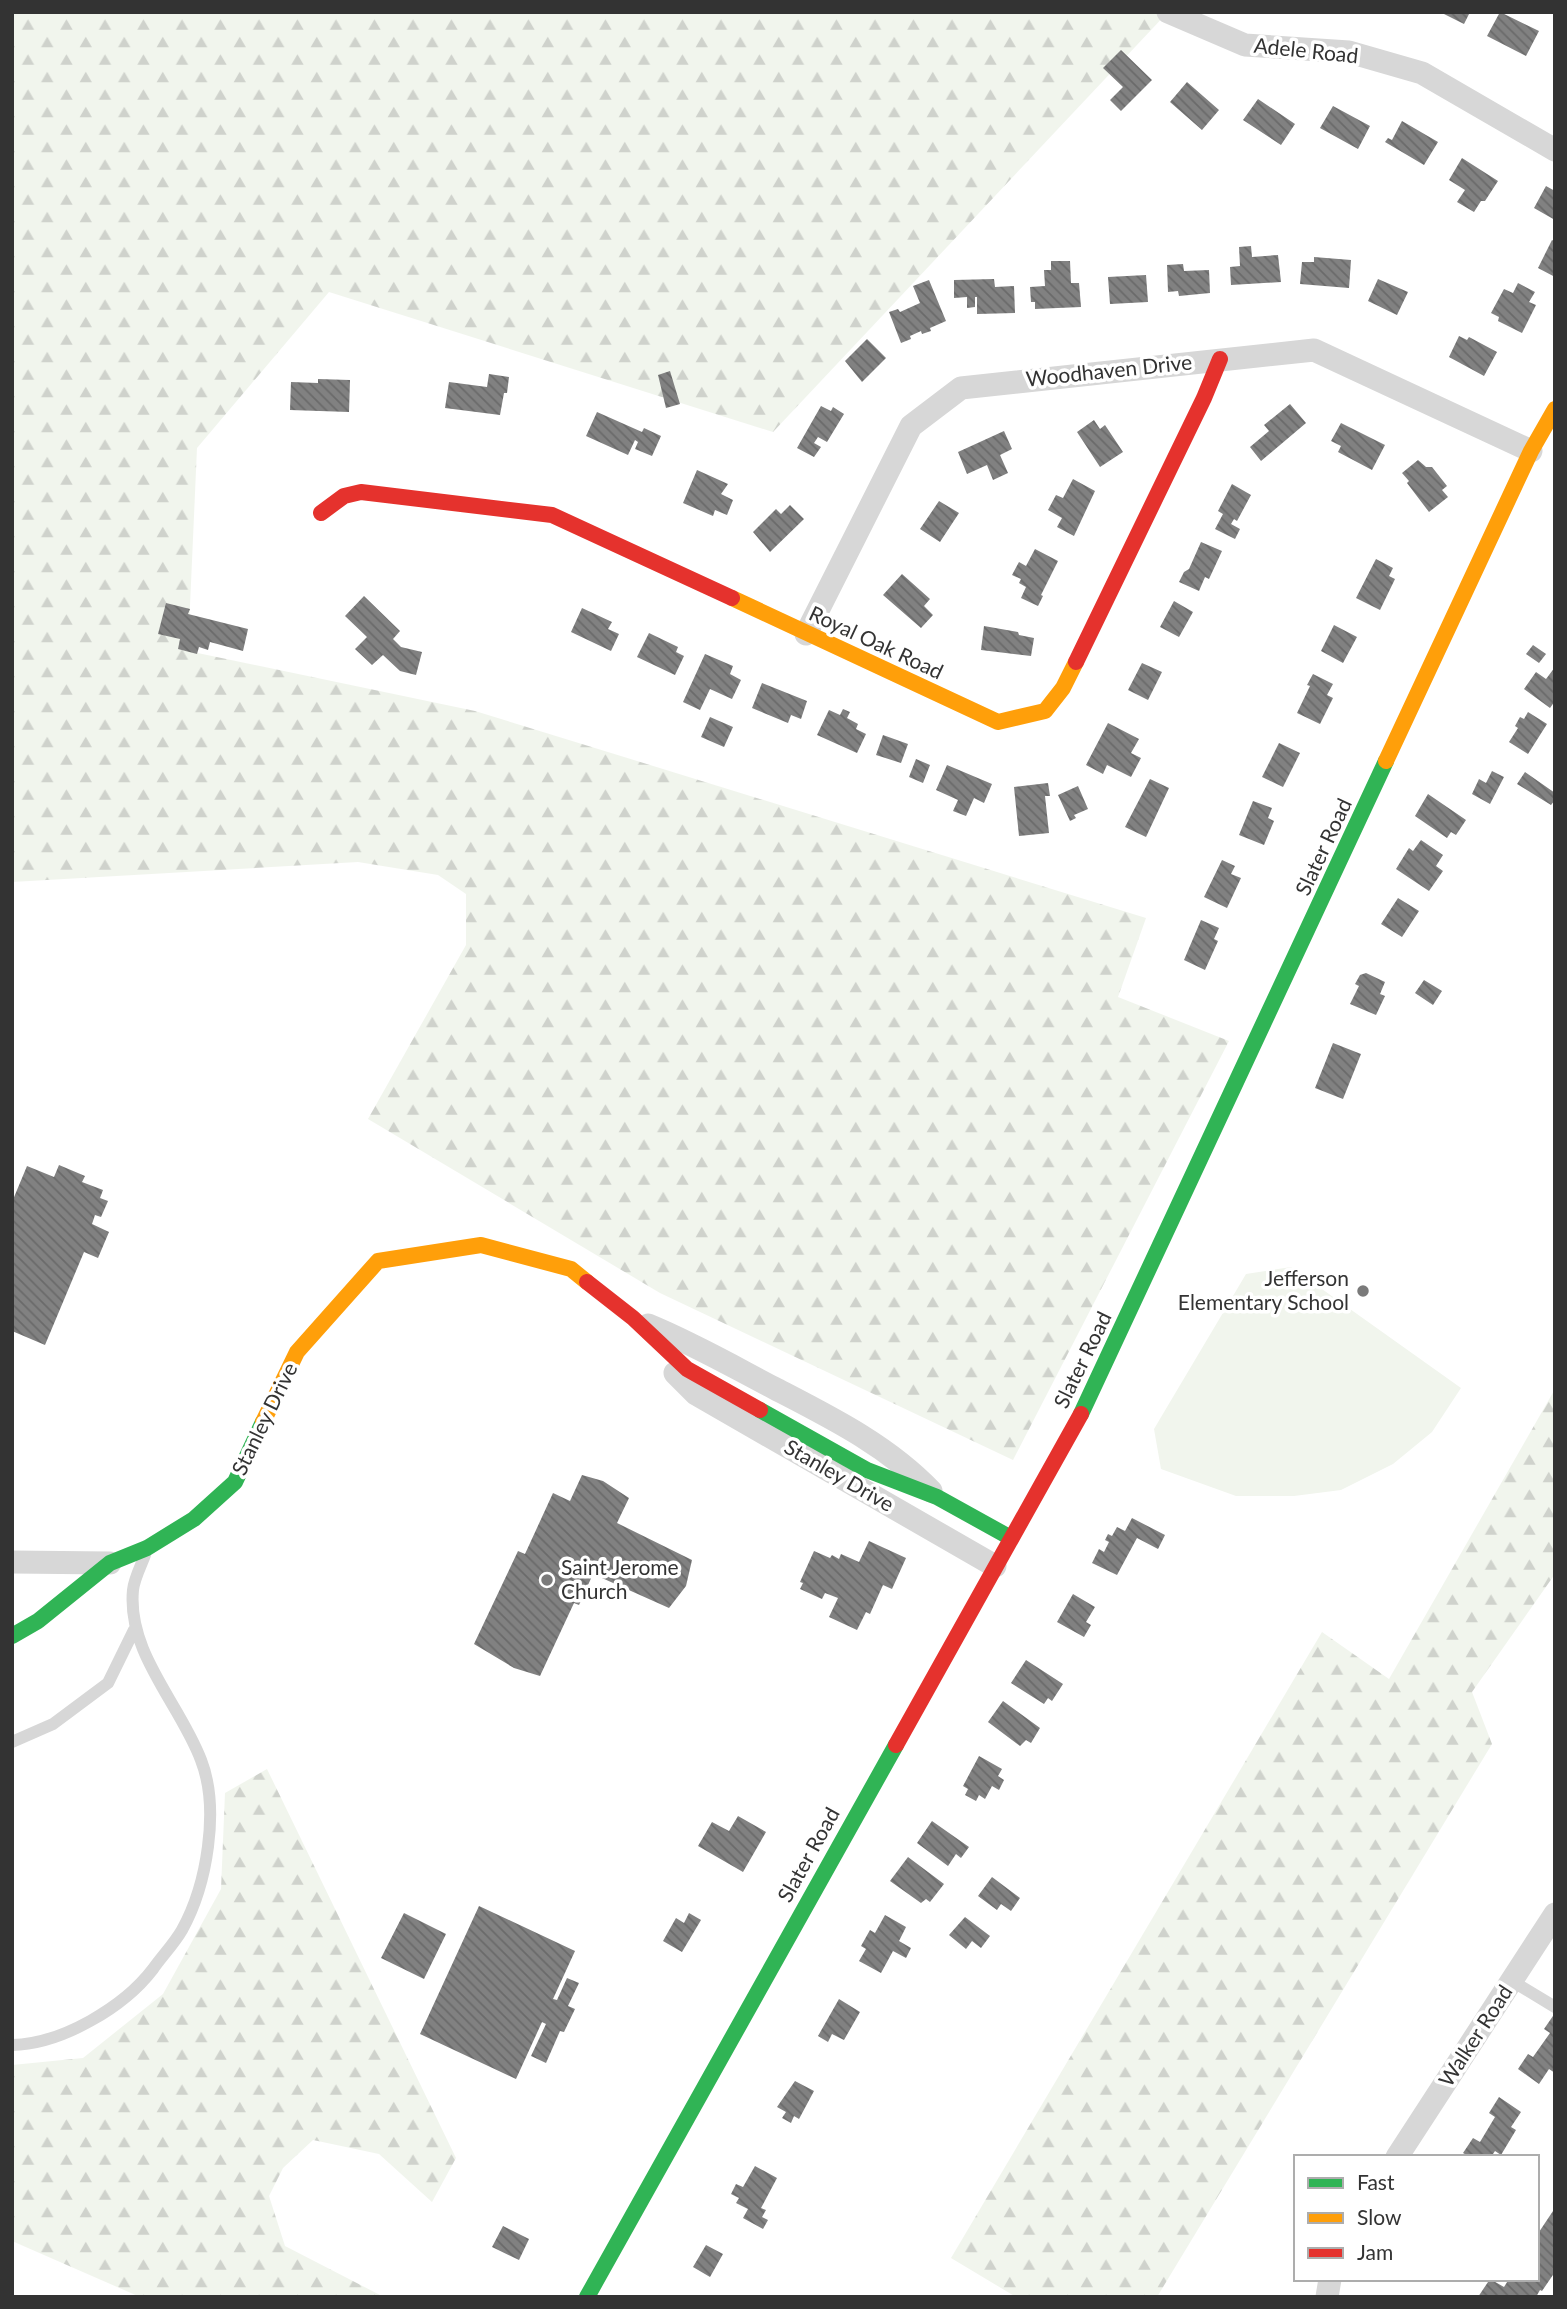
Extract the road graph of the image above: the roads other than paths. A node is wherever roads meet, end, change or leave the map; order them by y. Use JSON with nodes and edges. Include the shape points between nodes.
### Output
{"nodes":[{"id":1,"x":1168,"y":12,"type":"edge"},
{"id":2,"x":1555,"y":150,"type":"edge"},
{"id":3,"x":1220,"y":359,"type":"junction"},
{"id":4,"x":1555,"y":408,"type":"edge"},
{"id":5,"x":1531,"y":451,"type":"junction"},
{"id":6,"x":321,"y":513,"type":"dead end"},
{"id":7,"x":806,"y":635,"type":"junction"},
{"id":8,"x":633,"y":1318,"type":"junction"},
{"id":9,"x":937,"y":1497,"type":"joint"},
{"id":10,"x":1011,"y":1538,"type":"junction"},
{"id":11,"x":147,"y":1548,"type":"junction"},
{"id":12,"x":12,"y":1562,"type":"edge"},
{"id":13,"x":110,"y":1563,"type":"junction"},
{"id":14,"x":995,"y":1566,"type":"junction"},
{"id":15,"x":135,"y":1630,"type":"junction"},
{"id":16,"x":12,"y":1636,"type":"edge"},
{"id":17,"x":12,"y":1742,"type":"edge"},
{"id":18,"x":1555,"y":1914,"type":"edge"},
{"id":19,"x":1512,"y":1981,"type":"junction"},
{"id":20,"x":1555,"y":2007,"type":"edge"},
{"id":21,"x":12,"y":2045,"type":"edge"},
{"id":22,"x":1397,"y":2155,"type":"edge"},
{"id":23,"x":587,"y":2297,"type":"edge"}],
"edges":[{"from":1,"to":2,"type":"street","name":"Adele Road","via":[[1245,45],[1349,52],[1422,73]]},
{"from":3,"to":5,"type":"street","name":"Woodhaven Drive","via":[[1314,350]]},
{"from":3,"to":7,"type":"street","name":"Woodhaven Drive","via":[[961,388],[911,426]]},
{"from":3,"to":7,"type":"main road","name":"Royal Oak Road","via":[[1063,688],[1045,711],[998,722]]},
{"from":4,"to":5,"type":"main road","name":"Slater Road"},
{"from":5,"to":10,"type":"main road","name":"Slater Road","via":[[1087,1404]]},
{"from":6,"to":7,"type":"main road","name":"Royal Oak Road","via":[[345,496],[361,492],[552,514]]},
{"from":8,"to":9,"type":"street","name":"Stanley Drive","via":[[845,1425],[908,1467]]},
{"from":8,"to":11,"type":"main road","name":"Stanley Drive","via":[[571,1269],[481,1245],[378,1261],[297,1352],[235,1482],[194,1520]]},
{"from":8,"to":14,"type":"street","name":"Stanley Drive","via":[[660,1357],[696,1394]]},
{"from":9,"to":10,"type":"main road","name":"Stanley Drive"},
{"from":10,"to":14,"type":"main road","name":"Slater Road"},
{"from":11,"to":13,"type":"main road","name":"Stanley Drive"},
{"from":11,"to":15,"type":"lane","via":[[133,1588]]},
{"from":12,"to":13,"type":"street","name":"Stanley Drive"},
{"from":13,"to":16,"type":"main road","name":"Stanley Drive","via":[[38,1621]]},
{"from":14,"to":23,"type":"main road","name":"Slater Road"},
{"from":15,"to":17,"type":"lane","via":[[108,1684],[53,1724]]},
{"from":15,"to":21,"type":"lane","via":[[202,1761],[211,1812],[205,1872],[182,1930],[140,1986],[86,2024]]},
{"from":18,"to":19,"type":"street","name":"Walker Road"},
{"from":19,"to":20,"type":"lane"},
{"from":19,"to":22,"type":"street","name":"Walker Road"}]}
